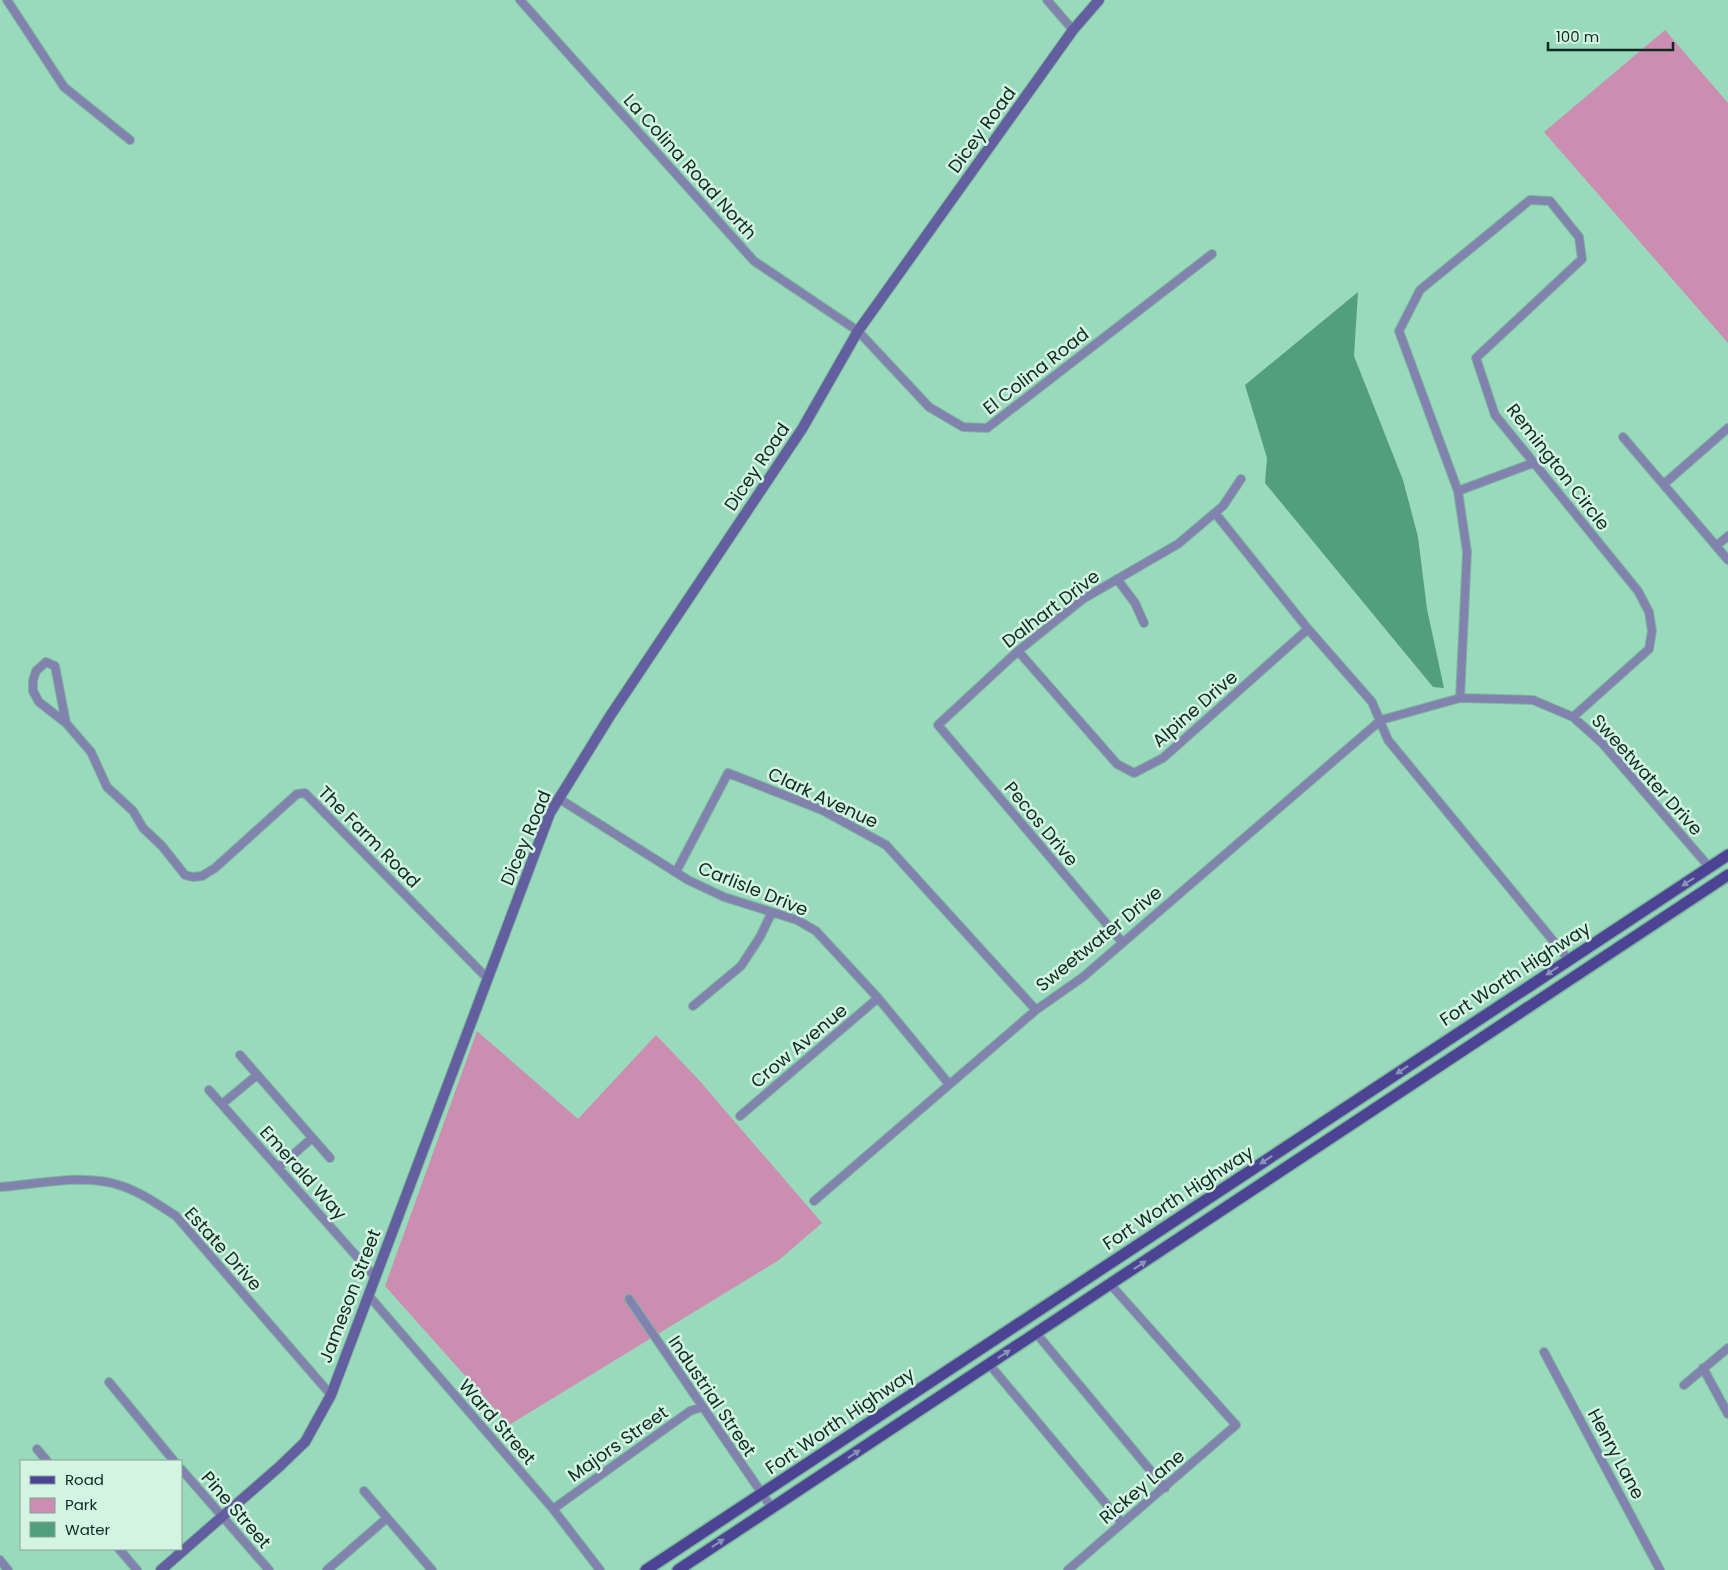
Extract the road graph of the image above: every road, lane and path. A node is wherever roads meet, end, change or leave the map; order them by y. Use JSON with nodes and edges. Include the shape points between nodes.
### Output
{"nodes":[{"id":1,"x":7,"y":0,"type":"edge"},
{"id":2,"x":520,"y":0,"type":"edge"},
{"id":3,"x":1047,"y":0,"type":"edge"},
{"id":4,"x":1099,"y":0,"type":"edge"},
{"id":5,"x":1073,"y":30,"type":"junction"},
{"id":6,"x":130,"y":140,"type":"dead end"},
{"id":7,"x":1212,"y":254,"type":"dead end"},
{"id":8,"x":858,"y":331,"type":"junction"},
{"id":9,"x":1728,"y":428,"type":"edge"},
{"id":10,"x":1623,"y":437,"type":"dead end"},
{"id":11,"x":1533,"y":463,"type":"junction"},
{"id":12,"x":1241,"y":479,"type":"dead end"},
{"id":13,"x":1664,"y":484,"type":"junction"},
{"id":14,"x":1458,"y":491,"type":"junction"},
{"id":15,"x":1215,"y":512,"type":"junction"},
{"id":16,"x":1728,"y":536,"type":"edge"},
{"id":17,"x":1716,"y":546,"type":"junction"},
{"id":18,"x":1728,"y":560,"type":"edge"},
{"id":19,"x":1117,"y":579,"type":"junction"},
{"id":20,"x":1144,"y":623,"type":"dead end"},
{"id":21,"x":1308,"y":629,"type":"junction"},
{"id":22,"x":1018,"y":650,"type":"junction"},
{"id":23,"x":1460,"y":698,"type":"junction"},
{"id":24,"x":1573,"y":717,"type":"junction"},
{"id":25,"x":1381,"y":720,"type":"junction"},
{"id":26,"x":66,"y":723,"type":"junction"},
{"id":27,"x":938,"y":725,"type":"joint"},
{"id":28,"x":558,"y":798,"type":"junction"},
{"id":29,"x":1728,"y":855,"type":"edge"},
{"id":30,"x":1710,"y":868,"type":"junction"},
{"id":31,"x":676,"y":872,"type":"junction"},
{"id":32,"x":1728,"y":876,"type":"edge"},
{"id":33,"x":772,"y":912,"type":"junction"},
{"id":34,"x":1650,"y":927,"type":"junction"},
{"id":35,"x":1122,"y":942,"type":"junction"},
{"id":36,"x":1569,"y":960,"type":"junction"},
{"id":37,"x":487,"y":978,"type":"junction"},
{"id":38,"x":878,"y":998,"type":"junction"},
{"id":39,"x":1510,"y":1000,"type":"junction"},
{"id":40,"x":694,"y":1006,"type":"dead end"},
{"id":41,"x":1036,"y":1010,"type":"junction"},
{"id":42,"x":1520,"y":1013,"type":"junction"},
{"id":43,"x":240,"y":1055,"type":"dead end"},
{"id":44,"x":1425,"y":1055,"type":"junction"},
{"id":45,"x":1434,"y":1070,"type":"junction"},
{"id":46,"x":257,"y":1075,"type":"junction"},
{"id":47,"x":949,"y":1084,"type":"junction"},
{"id":48,"x":209,"y":1090,"type":"dead end"},
{"id":49,"x":222,"y":1104,"type":"junction"},
{"id":50,"x":740,"y":1116,"type":"dead end"},
{"id":51,"x":312,"y":1138,"type":"junction"},
{"id":52,"x":1283,"y":1149,"type":"junction"},
{"id":53,"x":330,"y":1158,"type":"dead end"},
{"id":54,"x":1293,"y":1163,"type":"junction"},
{"id":55,"x":278,"y":1168,"type":"junction"},
{"id":56,"x":0,"y":1187,"type":"edge"},
{"id":57,"x":814,"y":1201,"type":"dead end"},
{"id":58,"x":375,"y":1277,"type":"junction"},
{"id":59,"x":1110,"y":1284,"type":"junction"},
{"id":60,"x":1062,"y":1295,"type":"junction"},
{"id":61,"x":369,"y":1296,"type":"junction"},
{"id":62,"x":629,"y":1299,"type":"dead end"},
{"id":63,"x":1071,"y":1310,"type":"junction"},
{"id":64,"x":1036,"y":1333,"type":"junction"},
{"id":65,"x":1728,"y":1348,"type":"edge"},
{"id":66,"x":1544,"y":1352,"type":"dead end"},
{"id":67,"x":989,"y":1364,"type":"junction"},
{"id":68,"x":1703,"y":1368,"type":"junction"},
{"id":69,"x":109,"y":1382,"type":"dead end"},
{"id":70,"x":931,"y":1382,"type":"junction"},
{"id":71,"x":1684,"y":1385,"type":"dead end"},
{"id":72,"x":330,"y":1395,"type":"junction"},
{"id":73,"x":941,"y":1396,"type":"junction"},
{"id":74,"x":702,"y":1407,"type":"junction"},
{"id":75,"x":1728,"y":1414,"type":"edge"},
{"id":76,"x":37,"y":1449,"type":"dead end"},
{"id":77,"x":46,"y":1460,"type":"edge"},
{"id":78,"x":173,"y":1460,"type":"edge"},
{"id":79,"x":182,"y":1471,"type":"edge"},
{"id":80,"x":1165,"y":1488,"type":"junction"},
{"id":81,"x":364,"y":1491,"type":"dead end"},
{"id":82,"x":761,"y":1494,"type":"junction"},
{"id":83,"x":772,"y":1508,"type":"junction"},
{"id":84,"x":553,"y":1509,"type":"junction"},
{"id":85,"x":221,"y":1518,"type":"junction"},
{"id":86,"x":387,"y":1518,"type":"junction"},
{"id":87,"x":1122,"y":1523,"type":"junction"},
{"id":88,"x":121,"y":1550,"type":"edge"},
{"id":89,"x":0,"y":1560,"type":"edge"},
{"id":90,"x":660,"y":1566,"type":"edge"},
{"id":91,"x":8,"y":1570,"type":"edge"},
{"id":92,"x":137,"y":1570,"type":"edge"},
{"id":93,"x":162,"y":1570,"type":"edge"},
{"id":94,"x":269,"y":1570,"type":"edge"},
{"id":95,"x":327,"y":1570,"type":"edge"},
{"id":96,"x":432,"y":1570,"type":"edge"},
{"id":97,"x":600,"y":1570,"type":"edge"},
{"id":98,"x":646,"y":1570,"type":"edge"},
{"id":99,"x":678,"y":1570,"type":"edge"},
{"id":100,"x":1068,"y":1570,"type":"edge"},
{"id":101,"x":1660,"y":1570,"type":"edge"}],
"edges":[{"from":1,"to":6,"type":"street","via":[[64,87]]},
{"from":2,"to":8,"type":"street","name":"La Colina Road North","via":[[754,261]]},
{"from":3,"to":5,"type":"street"},
{"from":4,"to":5,"type":"street","name":"Dicey Road"},
{"from":5,"to":8,"type":"street","name":"Dicey Road"},
{"from":7,"to":8,"type":"street","name":"El Colina Road","via":[[987,428],[963,427],[929,408]]},
{"from":8,"to":28,"type":"street","name":"Dicey Road","via":[[802,429]]},
{"from":9,"to":13,"type":"street"},
{"from":10,"to":13,"type":"street"},
{"from":11,"to":14,"type":"street"},
{"from":11,"to":14,"type":"street","name":"Remington Circle","via":[[1495,415],[1476,358],[1582,260],[1579,236],[1550,201],[1530,200],[1420,290],[1399,331]]},
{"from":11,"to":24,"type":"street","name":"Remington Circle","via":[[1638,591],[1649,612],[1652,631],[1649,649]]},
{"from":12,"to":15,"type":"street","name":"Dalhart Drive"},
{"from":13,"to":17,"type":"street"},
{"from":14,"to":23,"type":"street","name":"Remington Circle","via":[[1467,552]]},
{"from":15,"to":19,"type":"street","name":"Dalhart Drive","via":[[1178,544]]},
{"from":15,"to":21,"type":"street"},
{"from":16,"to":17,"type":"street"},
{"from":17,"to":18,"type":"street"},
{"from":19,"to":20,"type":"street","via":[[1135,603]]},
{"from":19,"to":22,"type":"street","name":"Dalhart Drive","via":[[1083,599]]},
{"from":21,"to":22,"type":"street","name":"Alpine Drive","via":[[1163,758],[1134,773],[1116,764]]},
{"from":21,"to":25,"type":"street","via":[[1372,702]]},
{"from":22,"to":27,"type":"street","name":"Dalhart Drive"},
{"from":23,"to":24,"type":"street","name":"Sweetwater Drive","via":[[1534,700]]},
{"from":23,"to":25,"type":"street","name":"Sweetwater Drive"},
{"from":24,"to":30,"type":"street","name":"Sweetwater Drive","via":[[1602,743]]},
{"from":25,"to":35,"type":"street","name":"Sweetwater Drive"},
{"from":25,"to":36,"type":"street","via":[[1388,740]]},
{"from":26,"to":26,"type":"street","name":"The Farm Road","via":[[39,702],[32,691],[36,671],[46,662],[55,666],[59,676]]},
{"from":26,"to":37,"type":"street","name":"The Farm Road","via":[[91,752],[107,787],[133,811],[143,828],[184,875],[202,876],[215,868],[297,794],[305,792]]},
{"from":27,"to":35,"type":"street","name":"Pecos Drive"},
{"from":28,"to":31,"type":"street","name":"Carlisle Drive"},
{"from":28,"to":37,"type":"street","name":"Dicey Road"},
{"from":29,"to":30,"type":"main road","name":"Fort Worth Highway"},
{"from":30,"to":34,"type":"main road","via":[[1707,881],[1654,918]]},
{"from":30,"to":36,"type":"main road","name":"Fort Worth Highway","one_way":true},
{"from":31,"to":33,"type":"street","name":"Carlisle Drive","via":[[724,897]]},
{"from":31,"to":41,"type":"street","name":"Clark Avenue","via":[[728,772],[822,810],[886,845]]},
{"from":32,"to":34,"type":"main road","name":"Fort Worth Highway"},
{"from":33,"to":38,"type":"street","name":"Carlisle Drive","via":[[797,920],[816,931]]},
{"from":33,"to":40,"type":"street","via":[[741,966]]},
{"from":34,"to":42,"type":"main road","name":"Fort Worth Highway"},
{"from":35,"to":41,"type":"street","name":"Sweetwater Drive","via":[[1083,977]]},
{"from":36,"to":39,"type":"main road","name":"Fort Worth Highway","one_way":true},
{"from":37,"to":58,"type":"street","name":"Jameson Street"},
{"from":38,"to":47,"type":"street","name":"Carlisle Drive"},
{"from":38,"to":50,"type":"street","name":"Crow Avenue"},
{"from":39,"to":42,"type":"main road"},
{"from":39,"to":44,"type":"main road","name":"Fort Worth Highway"},
{"from":41,"to":47,"type":"street","name":"Sweetwater Drive"},
{"from":42,"to":45,"type":"main road","name":"Fort Worth Highway"},
{"from":43,"to":46,"type":"street"},
{"from":44,"to":45,"type":"main road"},
{"from":44,"to":52,"type":"main road","name":"Fort Worth Highway","one_way":true},
{"from":45,"to":54,"type":"main road","name":"Fort Worth Highway"},
{"from":46,"to":49,"type":"street"},
{"from":46,"to":51,"type":"street"},
{"from":47,"to":57,"type":"street","name":"Sweetwater Drive"},
{"from":48,"to":49,"type":"street","name":"Emerald Way"},
{"from":49,"to":55,"type":"street","name":"Emerald Way"},
{"from":51,"to":53,"type":"street"},
{"from":51,"to":55,"type":"street"},
{"from":52,"to":54,"type":"main road"},
{"from":52,"to":60,"type":"main road","name":"Fort Worth Highway","one_way":true},
{"from":59,"to":54,"type":"main road","name":"Fort Worth Highway","one_way":true},
{"from":55,"to":58,"type":"street","name":"Emerald Way"},
{"from":56,"to":72,"type":"street","name":"Estate Drive","via":[[90,1179],[122,1186],[148,1198],[176,1216]]},
{"from":58,"to":61,"type":"street","name":"Jameson Street"},
{"from":59,"to":63,"type":"main road","name":"Fort Worth Highway"},
{"from":59,"to":80,"type":"street","name":"Rickey Lane","via":[[1236,1426]]},
{"from":60,"to":63,"type":"main road"},
{"from":60,"to":70,"type":"main road","name":"Fort Worth Highway"},
{"from":61,"to":72,"type":"street","name":"Jameson Street"},
{"from":61,"to":84,"type":"street","name":"Ward Street"},
{"from":62,"to":74,"type":"street","name":"Industrial Street"},
{"from":63,"to":64,"type":"main road","name":"Fort Worth Highway"},
{"from":67,"to":64,"type":"main road","name":"Fort Worth Highway","one_way":true},
{"from":64,"to":80,"type":"street"},
{"from":65,"to":68,"type":"street"},
{"from":66,"to":101,"type":"street","name":"Henry Lane"},
{"from":67,"to":73,"type":"main road","name":"Fort Worth Highway"},
{"from":67,"to":87,"type":"street"},
{"from":68,"to":71,"type":"street"},
{"from":68,"to":75,"type":"street"},
{"from":69,"to":78,"type":"street"},
{"from":70,"to":73,"type":"main road"},
{"from":70,"to":82,"type":"main road","name":"Fort Worth Highway"},
{"from":72,"to":85,"type":"street","name":"Jameson Street","via":[[305,1442]]},
{"from":83,"to":73,"type":"main road","name":"Fort Worth Highway","one_way":true},
{"from":74,"to":82,"type":"street","name":"Industrial Street"},
{"from":74,"to":84,"type":"street","name":"Majors Street","via":[[690,1411]]},
{"from":76,"to":77,"type":"street"},
{"from":79,"to":85,"type":"street","name":"Pine Street"},
{"from":80,"to":87,"type":"street","name":"Rickey Lane"},
{"from":81,"to":86,"type":"street"},
{"from":82,"to":83,"type":"street","name":"Industrial Street"},
{"from":82,"to":90,"type":"main road","name":"Fort Worth Highway"},
{"from":99,"to":83,"type":"main road","name":"Fort Worth Highway","one_way":true},
{"from":84,"to":97,"type":"street","name":"Ward Street"},
{"from":85,"to":93,"type":"street","name":"Jameson Street"},
{"from":85,"to":94,"type":"street","name":"Pine Street"},
{"from":86,"to":95,"type":"street"},
{"from":86,"to":96,"type":"street"},
{"from":87,"to":100,"type":"street","name":"Rickey Lane"},
{"from":88,"to":92,"type":"street"},
{"from":89,"to":91,"type":"street"},
{"from":90,"to":98,"type":"main road","name":"Fort Worth Highway"}]}
